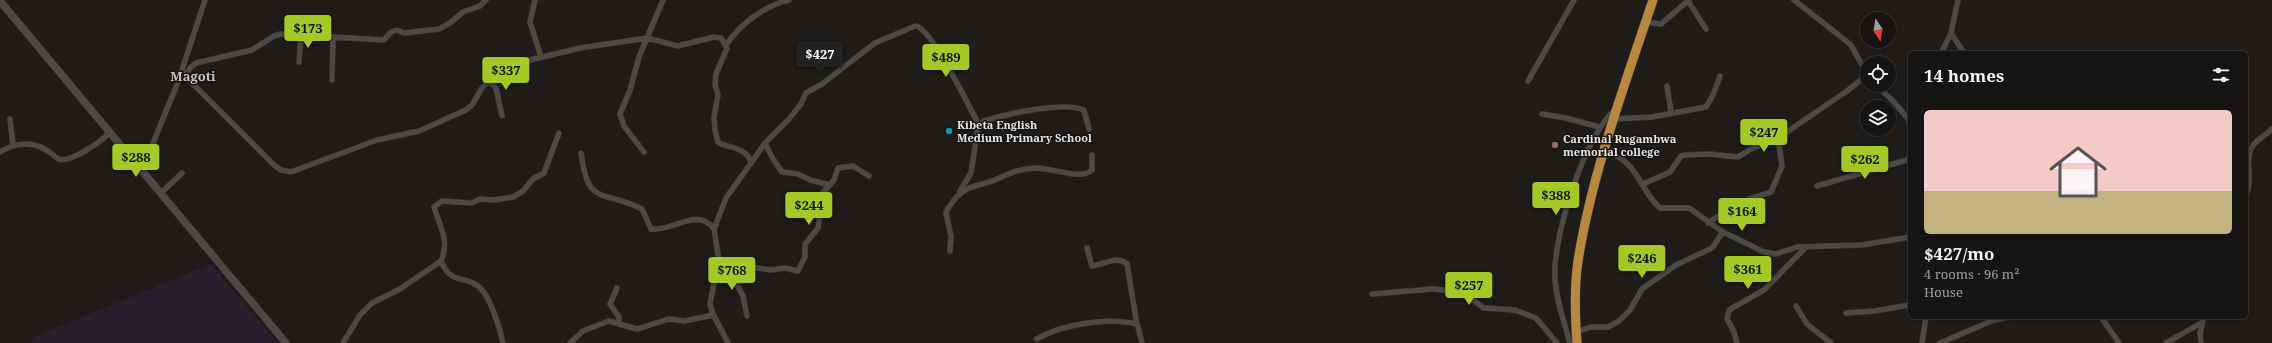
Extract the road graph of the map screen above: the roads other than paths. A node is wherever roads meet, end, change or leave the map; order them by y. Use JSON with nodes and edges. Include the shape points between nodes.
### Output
{"nodes":[{"id":1,"x":205,"y":0,"type":"edge"},
{"id":2,"x":486,"y":0,"type":"edge"},
{"id":3,"x":535,"y":0,"type":"edge"},
{"id":4,"x":663,"y":0,"type":"edge"},
{"id":5,"x":789,"y":0,"type":"edge"},
{"id":6,"x":1574,"y":0,"type":"edge"},
{"id":7,"x":1653,"y":0,"type":"edge"},
{"id":8,"x":1794,"y":0,"type":"edge"},
{"id":9,"x":1958,"y":0,"type":"edge"},
{"id":10,"x":0,"y":1,"type":"edge"},
{"id":11,"x":1689,"y":1,"type":"edge"},
{"id":12,"x":1646,"y":22,"type":"junction"},
{"id":13,"x":1706,"y":29,"type":"dead end"},
{"id":14,"x":1951,"y":33,"type":"junction"},
{"id":15,"x":301,"y":36,"type":"junction"},
{"id":16,"x":647,"y":38,"type":"junction"},
{"id":17,"x":333,"y":39,"type":"junction"},
{"id":18,"x":726,"y":45,"type":"junction"},
{"id":19,"x":1942,"y":51,"type":"edge"},
{"id":20,"x":1963,"y":51,"type":"edge"},
{"id":21,"x":541,"y":57,"type":"junction"},
{"id":22,"x":1860,"y":61,"type":"edge"},
{"id":23,"x":299,"y":62,"type":"dead end"},
{"id":24,"x":182,"y":75,"type":"junction"},
{"id":25,"x":1720,"y":76,"type":"dead end"},
{"id":26,"x":332,"y":80,"type":"dead end"},
{"id":27,"x":1860,"y":80,"type":"edge"},
{"id":28,"x":489,"y":81,"type":"junction"},
{"id":29,"x":1528,"y":81,"type":"dead end"},
{"id":30,"x":1668,"y":86,"type":"dead end"},
{"id":31,"x":1884,"y":92,"type":"edge"},
{"id":32,"x":1619,"y":106,"type":"junction"},
{"id":33,"x":1671,"y":112,"type":"junction"},
{"id":34,"x":1542,"y":114,"type":"dead end"},
{"id":35,"x":502,"y":116,"type":"dead end"},
{"id":36,"x":10,"y":119,"type":"dead end"},
{"id":37,"x":1908,"y":119,"type":"edge"},
{"id":38,"x":1615,"y":120,"type":"junction"},
{"id":39,"x":979,"y":125,"type":"junction"},
{"id":40,"x":1599,"y":127,"type":"junction"},
{"id":41,"x":1089,"y":129,"type":"dead end"},
{"id":42,"x":2272,"y":129,"type":"edge"},
{"id":43,"x":110,"y":132,"type":"junction"},
{"id":44,"x":559,"y":133,"type":"dead end"},
{"id":45,"x":1778,"y":138,"type":"junction"},
{"id":46,"x":766,"y":143,"type":"junction"},
{"id":47,"x":13,"y":145,"type":"junction"},
{"id":48,"x":1605,"y":151,"type":"junction"},
{"id":49,"x":0,"y":152,"type":"edge"},
{"id":50,"x":644,"y":152,"type":"dead end"},
{"id":51,"x":581,"y":153,"type":"dead end"},
{"id":52,"x":1092,"y":155,"type":"dead end"},
{"id":53,"x":2248,"y":156,"type":"edge"},
{"id":54,"x":2248,"y":156,"type":"edge"},
{"id":55,"x":1908,"y":160,"type":"edge"},
{"id":56,"x":751,"y":163,"type":"junction"},
{"id":57,"x":142,"y":170,"type":"junction"},
{"id":58,"x":182,"y":173,"type":"dead end"},
{"id":59,"x":869,"y":176,"type":"dead end"},
{"id":60,"x":830,"y":184,"type":"junction"},
{"id":61,"x":1643,"y":184,"type":"junction"},
{"id":62,"x":1817,"y":186,"type":"dead end"},
{"id":63,"x":2248,"y":188,"type":"edge"},
{"id":64,"x":161,"y":193,"type":"junction"},
{"id":65,"x":959,"y":193,"type":"junction"},
{"id":66,"x":1708,"y":223,"type":"junction"},
{"id":67,"x":714,"y":229,"type":"junction"},
{"id":68,"x":1722,"y":232,"type":"junction"},
{"id":69,"x":1908,"y":237,"type":"edge"},
{"id":70,"x":1806,"y":246,"type":"junction"},
{"id":71,"x":1087,"y":248,"type":"dead end"},
{"id":72,"x":950,"y":251,"type":"dead end"},
{"id":73,"x":441,"y":261,"type":"junction"},
{"id":74,"x":726,"y":264,"type":"junction"},
{"id":75,"x":719,"y":266,"type":"junction"},
{"id":76,"x":617,"y":288,"type":"dead end"},
{"id":77,"x":1372,"y":294,"type":"dead end"},
{"id":78,"x":1908,"y":305,"type":"edge"},
{"id":79,"x":1796,"y":306,"type":"dead end"},
{"id":80,"x":1846,"y":313,"type":"dead end"},
{"id":81,"x":714,"y":315,"type":"junction"},
{"id":82,"x":747,"y":316,"type":"dead end"},
{"id":83,"x":1926,"y":319,"type":"edge"},
{"id":84,"x":1999,"y":319,"type":"edge"},
{"id":85,"x":2102,"y":319,"type":"edge"},
{"id":86,"x":2203,"y":319,"type":"edge"},
{"id":87,"x":619,"y":323,"type":"junction"},
{"id":88,"x":2201,"y":323,"type":"junction"},
{"id":89,"x":1137,"y":324,"type":"junction"},
{"id":90,"x":1576,"y":332,"type":"junction"},
{"id":91,"x":1037,"y":339,"type":"dead end"},
{"id":92,"x":286,"y":343,"type":"edge"},
{"id":93,"x":343,"y":343,"type":"edge"},
{"id":94,"x":503,"y":343,"type":"edge"},
{"id":95,"x":570,"y":343,"type":"edge"},
{"id":96,"x":728,"y":343,"type":"edge"},
{"id":97,"x":1142,"y":343,"type":"edge"},
{"id":98,"x":1557,"y":343,"type":"edge"},
{"id":99,"x":1570,"y":343,"type":"edge"},
{"id":100,"x":1577,"y":343,"type":"edge"},
{"id":101,"x":1737,"y":343,"type":"edge"},
{"id":102,"x":1831,"y":343,"type":"edge"},
{"id":103,"x":1922,"y":343,"type":"edge"},
{"id":104,"x":1940,"y":343,"type":"edge"},
{"id":105,"x":2119,"y":343,"type":"edge"},
{"id":106,"x":2166,"y":343,"type":"edge"},
{"id":107,"x":2201,"y":343,"type":"edge"}],
"edges":[{"from":1,"to":24,"type":"street"},
{"from":2,"to":17,"type":"street","via":[[480,6],[467,9],[450,23],[435,30],[404,33],[397,30],[391,32],[384,40]]},
{"from":3,"to":21,"type":"street","via":[[531,24]]},
{"from":4,"to":16,"type":"street"},
{"from":5,"to":18,"type":"street","via":[[742,24]]},
{"from":6,"to":29,"type":"street"},
{"from":7,"to":12,"type":"highway"},
{"from":8,"to":22,"type":"street","via":[[1851,45]]},
{"from":9,"to":14,"type":"street"},
{"from":10,"to":43,"type":"street"},
{"from":11,"to":12,"type":"street","via":[[1661,24]]},
{"from":11,"to":13,"type":"street"},
{"from":12,"to":32,"type":"highway"},
{"from":14,"to":19,"type":"street"},
{"from":14,"to":20,"type":"street"},
{"from":15,"to":17,"type":"street"},
{"from":15,"to":23,"type":"street"},
{"from":15,"to":24,"type":"street","via":[[277,35],[252,50],[200,61]]},
{"from":16,"to":18,"type":"street","via":[[678,46],[718,37]]},
{"from":16,"to":21,"type":"street"},
{"from":16,"to":50,"type":"street","via":[[620,117]]},
{"from":17,"to":26,"type":"street"},
{"from":18,"to":56,"type":"street","via":[[716,78],[718,95],[714,117],[715,130],[720,143],[744,152]]},
{"from":21,"to":28,"type":"street","via":[[517,65]]},
{"from":24,"to":28,"type":"street","via":[[258,150],[281,170],[291,172],[364,144],[418,131],[466,110]]},
{"from":24,"to":57,"type":"street"},
{"from":25,"to":33,"type":"street","via":[[1706,107]]},
{"from":27,"to":45,"type":"street"},
{"from":28,"to":35,"type":"street","via":[[496,88]]},
{"from":30,"to":33,"type":"street"},
{"from":31,"to":37,"type":"street"},
{"from":32,"to":38,"type":"highway"},
{"from":32,"to":40,"type":"street"},
{"from":33,"to":38,"type":"street","via":[[1652,117]]},
{"from":34,"to":40,"type":"street"},
{"from":36,"to":47,"type":"street"},
{"from":38,"to":48,"type":"highway"},
{"from":39,"to":41,"type":"street","via":[[991,119],[1026,112],[1073,107],[1084,110]]},
{"from":39,"to":46,"type":"street","via":[[942,54],[921,28],[915,26],[878,41],[822,84],[806,93],[789,119]]},
{"from":39,"to":65,"type":"street","via":[[970,175]]},
{"from":40,"to":99,"type":"street","via":[[1570,196],[1555,261],[1557,295]]},
{"from":42,"to":54,"type":"street","via":[[2254,144]]},
{"from":43,"to":47,"type":"street","via":[[66,160],[56,158],[32,143]]},
{"from":43,"to":57,"type":"street"},
{"from":44,"to":73,"type":"street","via":[[544,173],[532,179],[517,196],[494,200],[480,199],[472,203],[442,201],[436,204],[434,207],[445,240]]},
{"from":45,"to":61,"type":"street","via":[[1738,157],[1686,154],[1681,156],[1670,172]]},
{"from":45,"to":66,"type":"street","via":[[1782,166],[1770,192],[1749,199],[1735,210],[1723,212]]},
{"from":46,"to":56,"type":"street"},
{"from":46,"to":60,"type":"street","via":[[782,172]]},
{"from":47,"to":49,"type":"street"},
{"from":48,"to":61,"type":"street","via":[[1622,159]]},
{"from":48,"to":90,"type":"highway","via":[[1578,261]]},
{"from":51,"to":67,"type":"street","via":[[583,171],[590,187],[598,193],[643,210],[651,229],[702,219]]},
{"from":52,"to":65,"type":"street","via":[[1092,170],[1088,173],[1073,175],[1043,168],[1018,170],[996,180],[974,185]]},
{"from":53,"to":63,"type":"street"},
{"from":55,"to":62,"type":"street"},
{"from":56,"to":67,"type":"street","via":[[726,198]]},
{"from":57,"to":64,"type":"street"},
{"from":58,"to":64,"type":"street"},
{"from":59,"to":60,"type":"street","via":[[853,166],[841,167]]},
{"from":60,"to":74,"type":"street","via":[[820,196],[818,228],[805,244],[805,257],[798,271]]},
{"from":61,"to":66,"type":"street","via":[[1653,202],[1660,208],[1689,208]]},
{"from":64,"to":92,"type":"street"},
{"from":65,"to":72,"type":"street","via":[[943,213],[951,236]]},
{"from":66,"to":68,"type":"street"},
{"from":67,"to":75,"type":"street"},
{"from":68,"to":70,"type":"street","via":[[1764,252],[1776,254]]},
{"from":68,"to":90,"type":"street","via":[[1712,248],[1676,265],[1642,289],[1630,310],[1619,321],[1608,327],[1591,327]]},
{"from":69,"to":70,"type":"street","via":[[1862,245]]},
{"from":70,"to":101,"type":"street","via":[[1764,290],[1729,310],[1727,320]]},
{"from":71,"to":89,"type":"street","via":[[1091,266],[1116,260],[1127,264]]},
{"from":73,"to":93,"type":"street","via":[[400,290],[372,303],[360,315]]},
{"from":73,"to":94,"type":"street","via":[[451,277],[478,286],[484,292]]},
{"from":74,"to":75,"type":"street"},
{"from":74,"to":82,"type":"street","via":[[743,296]]},
{"from":75,"to":81,"type":"street","via":[[710,303]]},
{"from":76,"to":87,"type":"street","via":[[610,304],[619,317]]},
{"from":77,"to":98,"type":"street","via":[[1433,289],[1453,291],[1469,297],[1484,308],[1515,310],[1536,318]]},
{"from":78,"to":80,"type":"street","via":[[1880,311]]},
{"from":79,"to":102,"type":"street","via":[[1807,324]]},
{"from":81,"to":87,"type":"street","via":[[684,321],[669,319],[637,329]]},
{"from":81,"to":96,"type":"street"},
{"from":83,"to":103,"type":"street"},
{"from":84,"to":104,"type":"street"},
{"from":85,"to":105,"type":"street"},
{"from":86,"to":88,"type":"street"},
{"from":87,"to":95,"type":"street","via":[[609,321],[591,328],[576,336]]},
{"from":88,"to":106,"type":"street"},
{"from":88,"to":107,"type":"street"},
{"from":89,"to":91,"type":"street","via":[[1099,321],[1059,328]]},
{"from":89,"to":97,"type":"street"},
{"from":90,"to":100,"type":"highway"}]}
